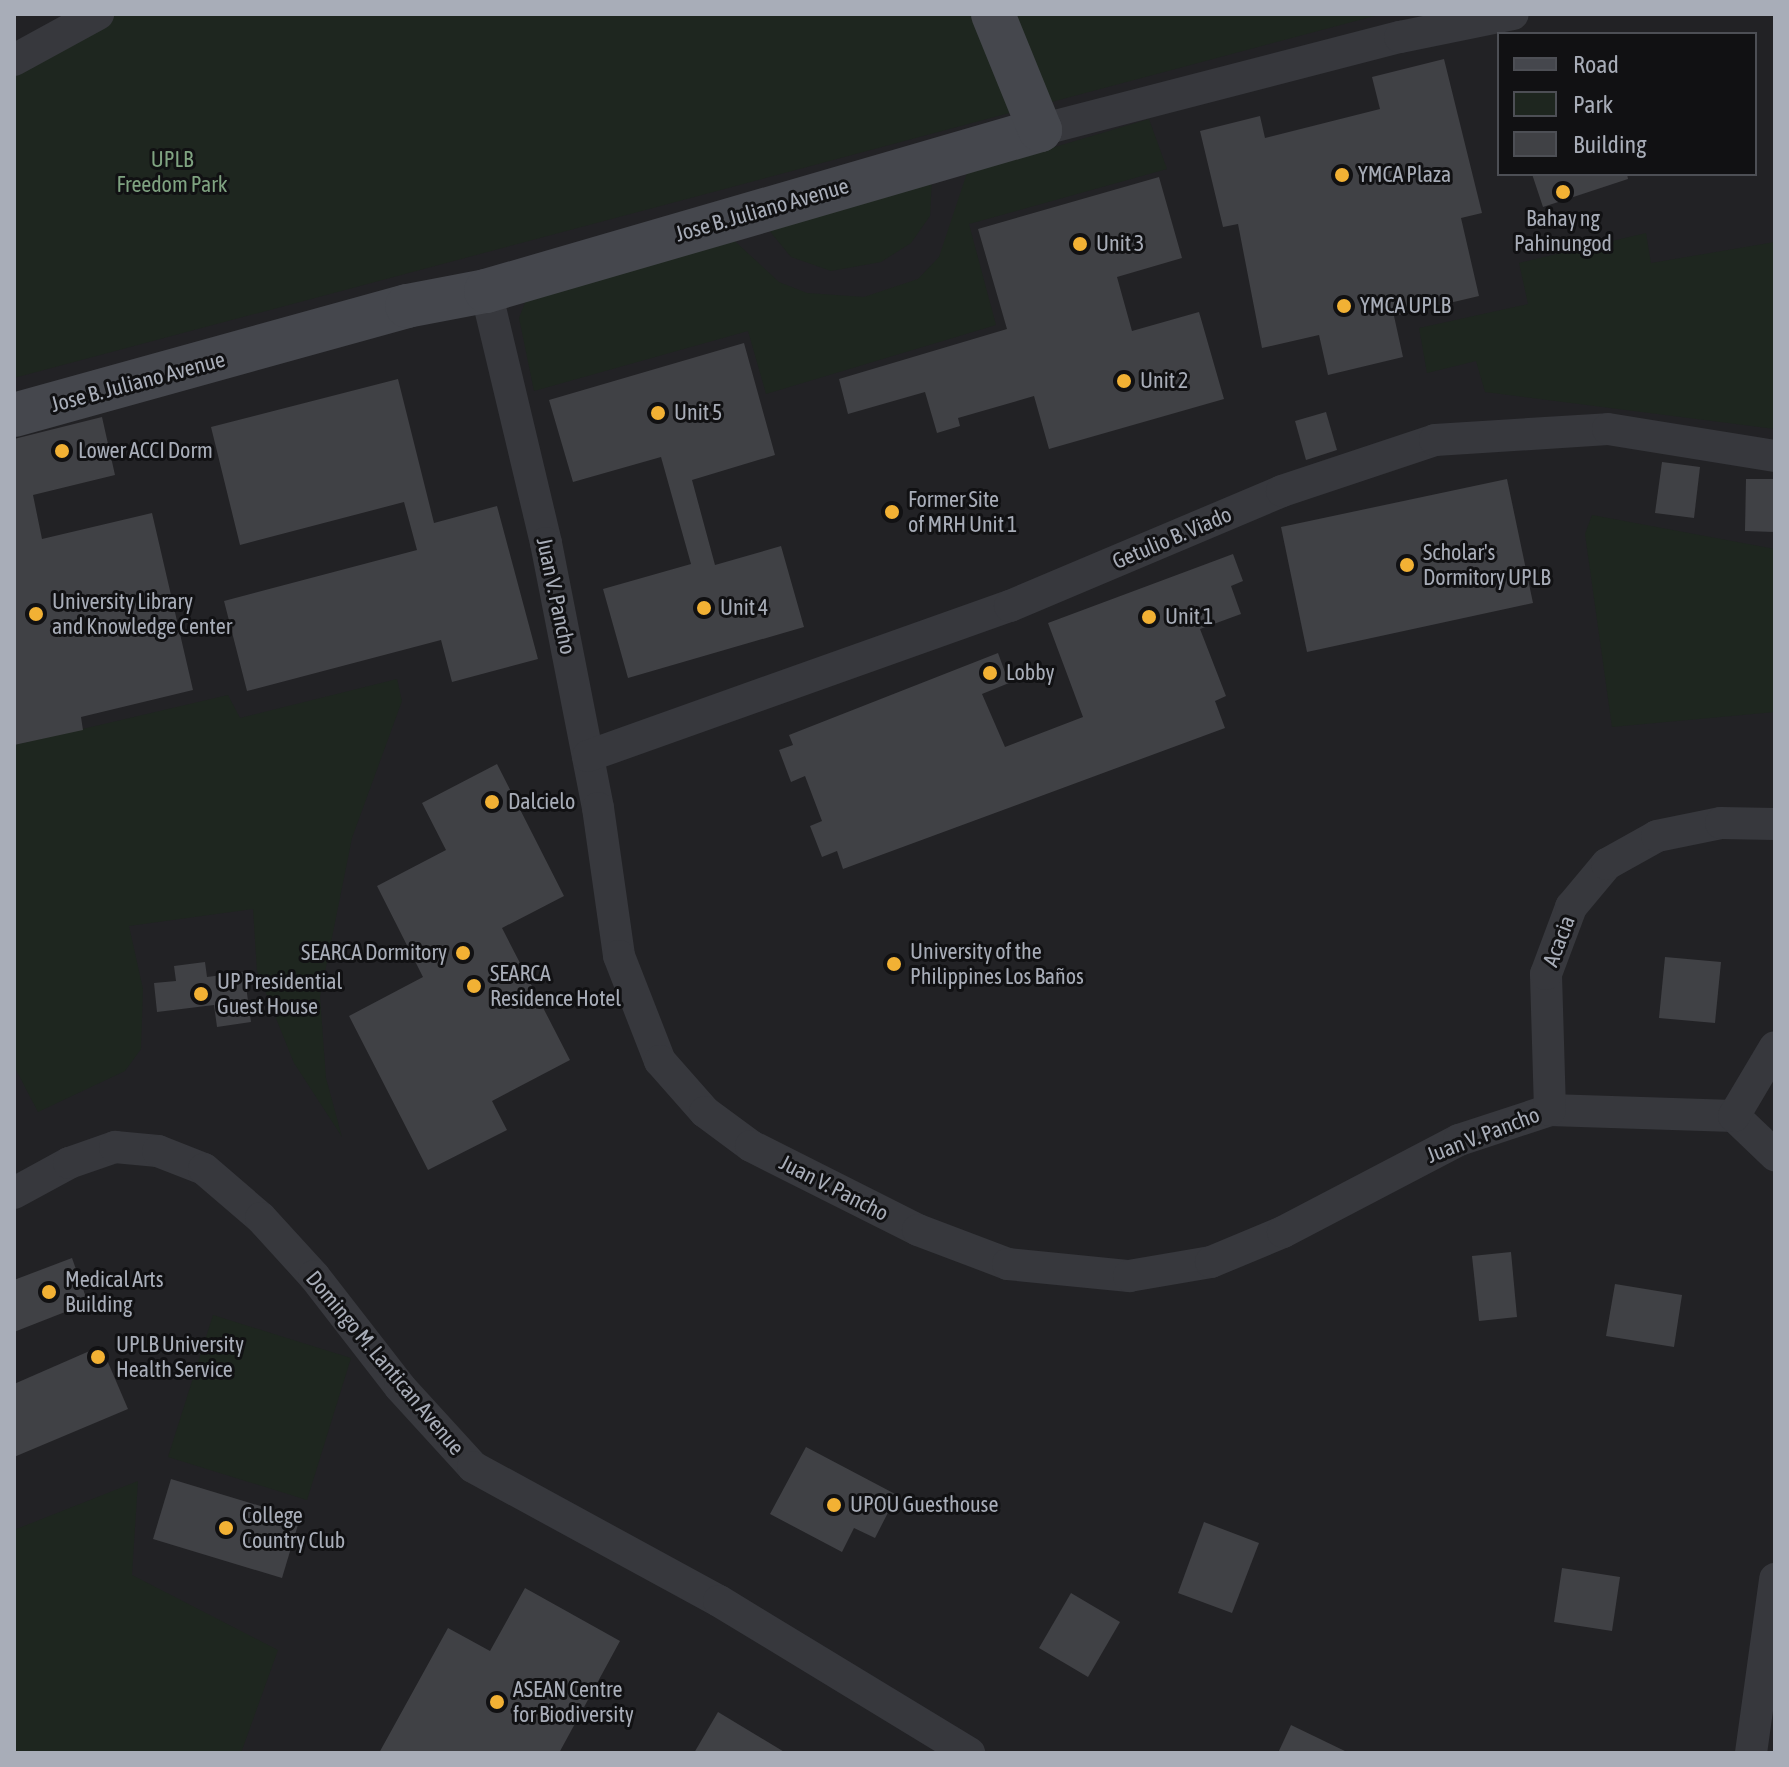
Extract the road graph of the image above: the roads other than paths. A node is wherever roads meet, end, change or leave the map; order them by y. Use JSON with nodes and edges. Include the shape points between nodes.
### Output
{"nodes":[{"id":1,"x":98,"y":14,"type":"edge"},
{"id":2,"x":993,"y":14,"type":"edge"},
{"id":3,"x":1513,"y":14,"type":"edge"},
{"id":4,"x":14,"y":60,"type":"edge"},
{"id":5,"x":1040,"y":130,"type":"junction"},
{"id":6,"x":486,"y":291,"type":"junction"},
{"id":7,"x":14,"y":415,"type":"edge"},
{"id":8,"x":1775,"y":456,"type":"edge"},
{"id":9,"x":588,"y":756,"type":"junction"},
{"id":10,"x":1775,"y":824,"type":"edge"},
{"id":11,"x":1775,"y":1047,"type":"edge"},
{"id":12,"x":1550,"y":1110,"type":"junction"},
{"id":13,"x":1734,"y":1116,"type":"junction"},
{"id":14,"x":1775,"y":1155,"type":"edge"},
{"id":15,"x":14,"y":1193,"type":"edge"},
{"id":16,"x":1775,"y":1579,"type":"edge"},
{"id":17,"x":969,"y":1753,"type":"edge"},
{"id":18,"x":1751,"y":1753,"type":"edge"}],
"edges":[{"from":1,"to":4,"type":"street"},
{"from":2,"to":5,"type":"street"},
{"from":3,"to":5,"type":"street","name":"Jose B. Juliano Avenue","via":[[1400,37]]},
{"from":5,"to":6,"type":"street","name":"Jose B. Juliano Avenue"},
{"from":6,"to":7,"type":"street","name":"Jose B. Juliano Avenue","via":[[407,306]]},
{"from":6,"to":9,"type":"street","name":"Juan V. Pancho","via":[[546,543]]},
{"from":8,"to":9,"type":"street","name":"Getulio B. Viado","via":[[1608,429],[1435,440],[1282,491],[1010,606]]},
{"from":9,"to":12,"type":"street","name":"Juan V. Pancho","via":[[619,956],[660,1061],[705,1112],[751,1146],[918,1230],[1008,1264],[1129,1276],[1211,1262],[1283,1232],[1459,1140]]},
{"from":10,"to":12,"type":"street","name":"Acacia","via":[[1721,823],[1657,836],[1607,864],[1571,907],[1546,974]]},
{"from":11,"to":13,"type":"street"},
{"from":12,"to":13,"type":"street","name":"Juan V. Pancho"},
{"from":13,"to":14,"type":"street"},
{"from":15,"to":17,"type":"street","name":"Domingo M. Lantican Avenue","via":[[69,1163],[115,1147],[158,1151],[204,1169],[261,1218],[314,1276],[400,1387],[473,1467],[719,1601]]},
{"from":16,"to":18,"type":"street"}]}
